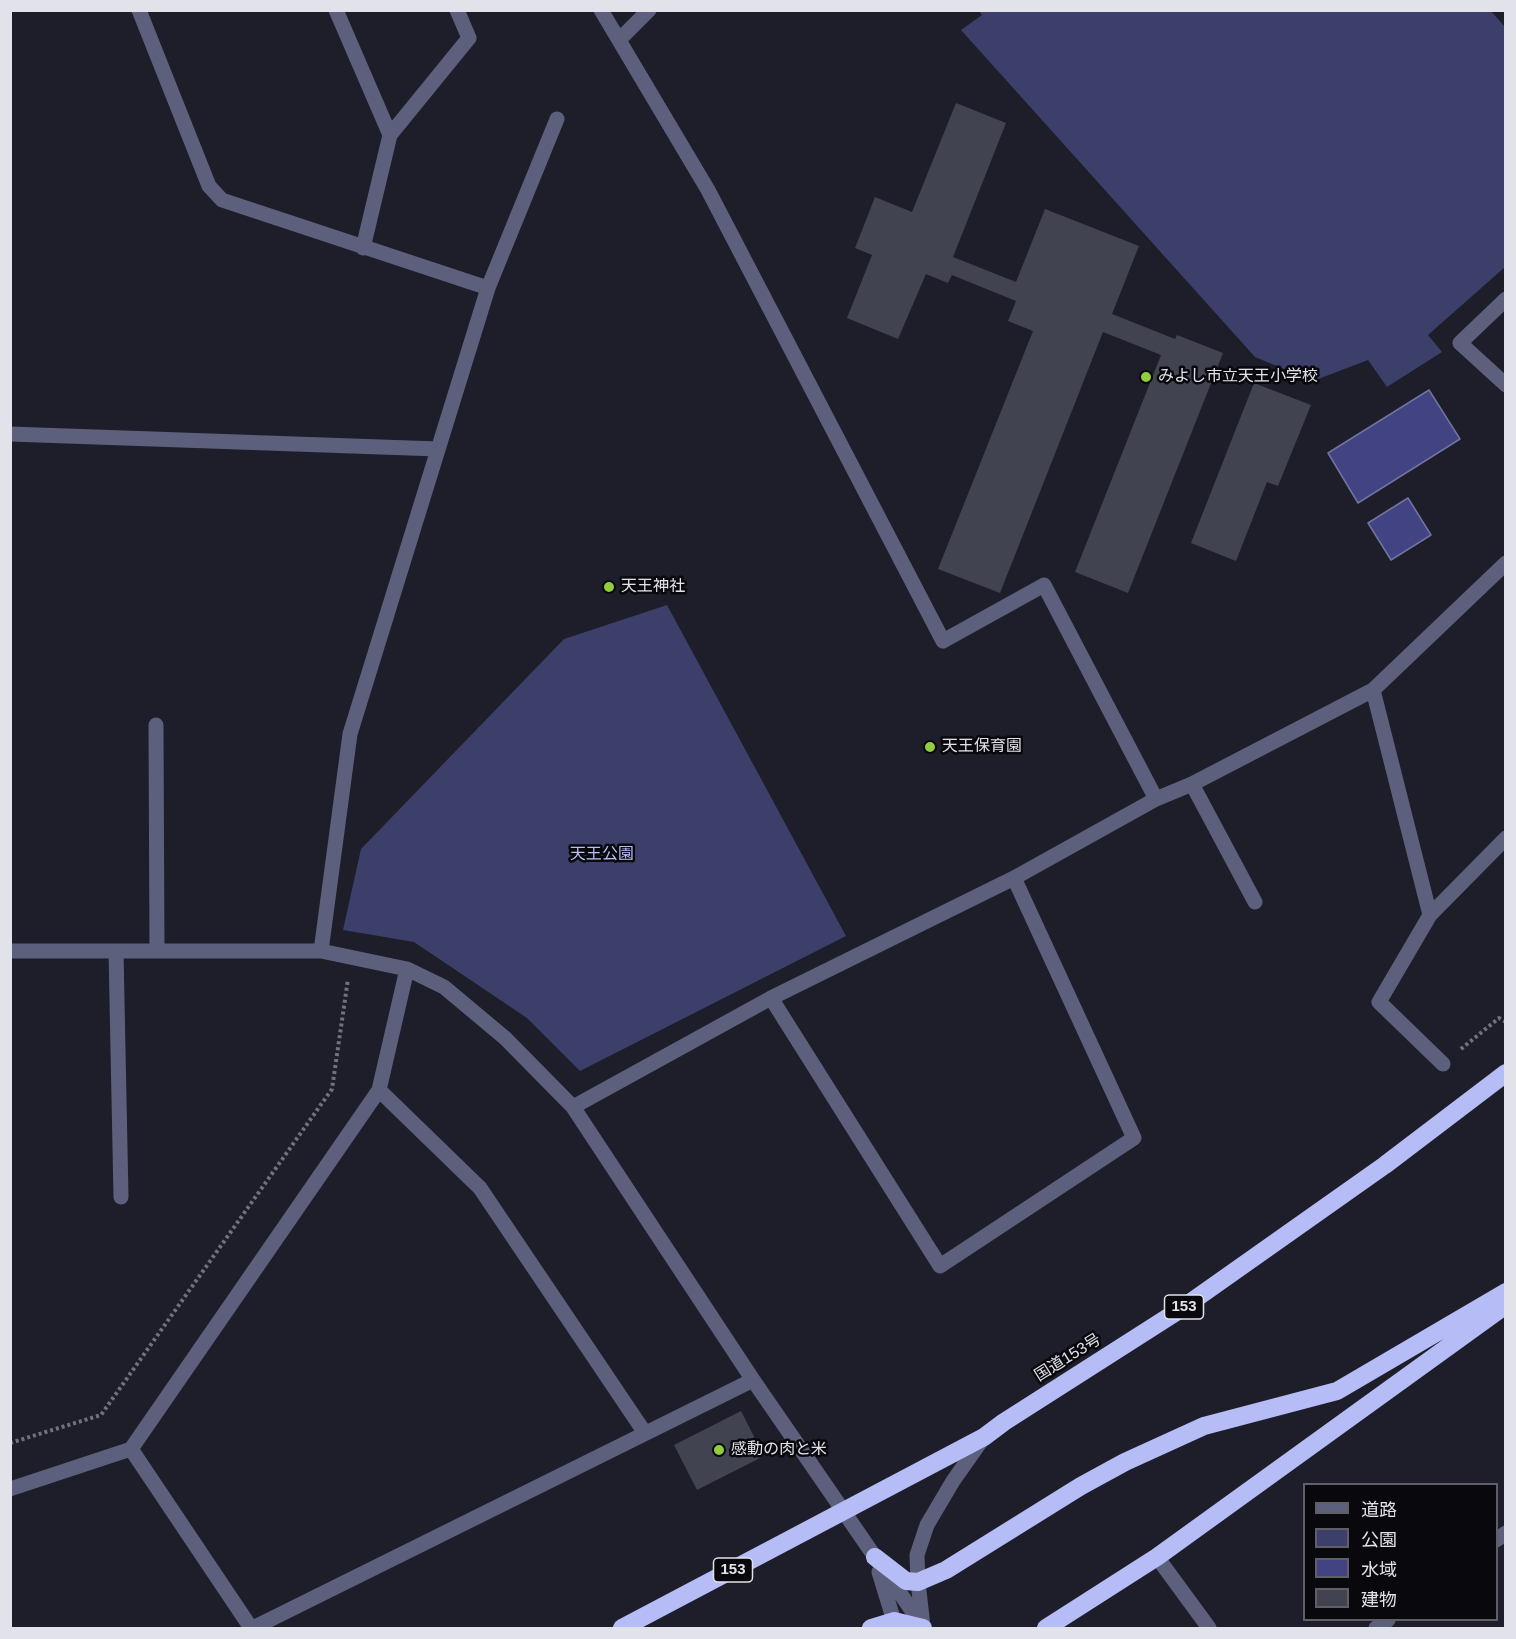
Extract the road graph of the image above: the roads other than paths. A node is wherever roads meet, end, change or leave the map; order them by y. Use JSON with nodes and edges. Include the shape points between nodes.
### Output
{"nodes":[{"id":1,"x":139,"y":10,"type":"edge"},
{"id":2,"x":336,"y":10,"type":"edge"},
{"id":3,"x":457,"y":10,"type":"edge"},
{"id":4,"x":601,"y":10,"type":"edge"},
{"id":5,"x":649,"y":10,"type":"edge"},
{"id":6,"x":619,"y":40,"type":"junction"},
{"id":7,"x":558,"y":119,"type":"dead end"},
{"id":8,"x":390,"y":135,"type":"junction"},
{"id":9,"x":363,"y":248,"type":"junction"},
{"id":10,"x":488,"y":288,"type":"junction"},
{"id":11,"x":1506,"y":299,"type":"edge"},
{"id":12,"x":1506,"y":385,"type":"edge"},
{"id":13,"x":10,"y":434,"type":"edge"},
{"id":14,"x":438,"y":449,"type":"junction"},
{"id":15,"x":1506,"y":563,"type":"edge"},
{"id":16,"x":1373,"y":690,"type":"junction"},
{"id":17,"x":156,"y":724,"type":"dead end"},
{"id":18,"x":1192,"y":784,"type":"junction"},
{"id":19,"x":1156,"y":799,"type":"junction"},
{"id":20,"x":1506,"y":838,"type":"edge"},
{"id":21,"x":1014,"y":878,"type":"junction"},
{"id":22,"x":1255,"y":902,"type":"dead end"},
{"id":23,"x":1430,"y":915,"type":"junction"},
{"id":24,"x":10,"y":951,"type":"edge"},
{"id":25,"x":116,"y":951,"type":"junction"},
{"id":26,"x":157,"y":951,"type":"junction"},
{"id":27,"x":321,"y":951,"type":"junction"},
{"id":28,"x":407,"y":969,"type":"junction"},
{"id":29,"x":771,"y":998,"type":"junction"},
{"id":30,"x":1443,"y":1064,"type":"road end"},
{"id":31,"x":1506,"y":1073,"type":"edge"},
{"id":32,"x":380,"y":1090,"type":"junction"},
{"id":33,"x":573,"y":1107,"type":"junction"},
{"id":34,"x":121,"y":1197,"type":"dead end"},
{"id":35,"x":1506,"y":1292,"type":"edge"},
{"id":36,"x":1506,"y":1305,"type":"edge"},
{"id":37,"x":753,"y":1380,"type":"junction"},
{"id":38,"x":645,"y":1433,"type":"junction"},
{"id":39,"x":984,"y":1437,"type":"junction"},
{"id":40,"x":131,"y":1449,"type":"junction"},
{"id":41,"x":10,"y":1489,"type":"edge"},
{"id":42,"x":844,"y":1512,"type":"junction"},
{"id":43,"x":875,"y":1557,"type":"junction"},
{"id":44,"x":1157,"y":1557,"type":"junction"},
{"id":45,"x":918,"y":1582,"type":"junction"},
{"id":46,"x":894,"y":1625,"type":"edge"},
{"id":47,"x":252,"y":1629,"type":"edge"},
{"id":48,"x":622,"y":1629,"type":"edge"},
{"id":49,"x":871,"y":1629,"type":"edge"},
{"id":50,"x":923,"y":1629,"type":"edge"},
{"id":51,"x":1046,"y":1629,"type":"edge"},
{"id":52,"x":1209,"y":1629,"type":"edge"}],
"edges":[{"from":1,"to":9,"type":"street","via":[[209,186],[222,200]]},
{"from":2,"to":8,"type":"street"},
{"from":3,"to":8,"type":"street","via":[[469,38]]},
{"from":4,"to":6,"type":"street"},
{"from":5,"to":6,"type":"street"},
{"from":6,"to":19,"type":"street","via":[[708,190],[944,641],[1044,585]]},
{"from":7,"to":10,"type":"street"},
{"from":8,"to":9,"type":"street"},
{"from":9,"to":10,"type":"street"},
{"from":10,"to":14,"type":"street"},
{"from":11,"to":12,"type":"street","via":[[1460,343]]},
{"from":13,"to":14,"type":"street"},
{"from":14,"to":27,"type":"street","via":[[350,734]]},
{"from":15,"to":16,"type":"street"},
{"from":16,"to":18,"type":"street"},
{"from":16,"to":23,"type":"street"},
{"from":17,"to":26,"type":"street"},
{"from":18,"to":19,"type":"street"},
{"from":18,"to":22,"type":"street"},
{"from":19,"to":21,"type":"street"},
{"from":20,"to":23,"type":"street"},
{"from":21,"to":29,"type":"street"},
{"from":21,"to":29,"type":"street","via":[[1134,1138],[940,1266]]},
{"from":23,"to":30,"type":"street","via":[[1379,1002]]},
{"from":24,"to":25,"type":"street"},
{"from":25,"to":26,"type":"street"},
{"from":25,"to":34,"type":"street"},
{"from":26,"to":27,"type":"street"},
{"from":27,"to":28,"type":"street"},
{"from":28,"to":32,"type":"street"},
{"from":28,"to":33,"type":"street","via":[[444,987],[506,1038]]},
{"from":29,"to":33,"type":"street"},
{"from":31,"to":39,"type":"highway","name":"国道153号","number":"153","via":[[1385,1165],[1181,1309]]},
{"from":32,"to":38,"type":"street","via":[[480,1188]]},
{"from":32,"to":40,"type":"street"},
{"from":33,"to":37,"type":"street"},
{"from":35,"to":45,"type":"highway","via":[[1337,1391],[1204,1426],[1125,1462],[946,1570]]},
{"from":36,"to":44,"type":"highway"},
{"from":37,"to":38,"type":"street"},
{"from":37,"to":42,"type":"street"},
{"from":38,"to":47,"type":"street"},
{"from":39,"to":42,"type":"highway","name":"国道153号","number":"153"},
{"from":39,"to":45,"type":"street","via":[[927,1525],[917,1555]]},
{"from":40,"to":41,"type":"street"},
{"from":40,"to":47,"type":"street"},
{"from":42,"to":43,"type":"street"},
{"from":42,"to":48,"type":"highway","name":"国道153号","number":"153"},
{"from":43,"to":45,"type":"highway","via":[[906,1581]]},
{"from":43,"to":46,"type":"street"},
{"from":43,"to":50,"type":"street"},
{"from":44,"to":51,"type":"highway"},
{"from":44,"to":52,"type":"street"},
{"from":45,"to":50,"type":"street"},
{"from":46,"to":49,"type":"highway"},
{"from":46,"to":50,"type":"highway"}]}
